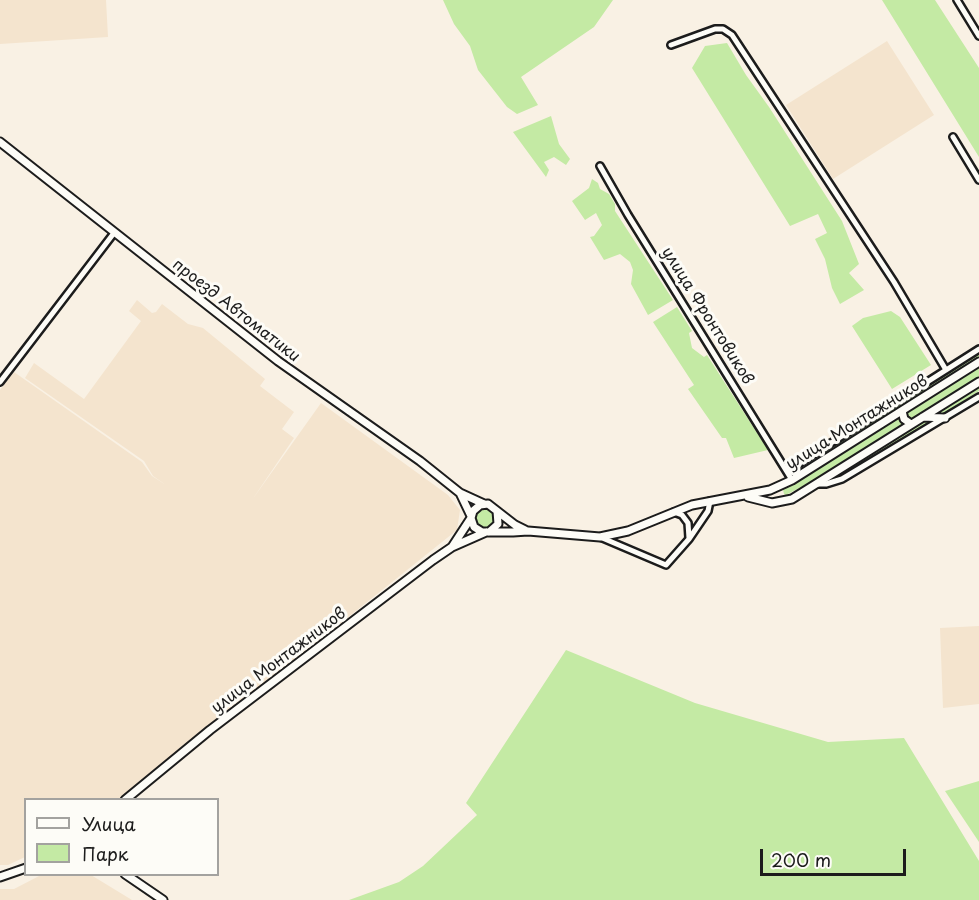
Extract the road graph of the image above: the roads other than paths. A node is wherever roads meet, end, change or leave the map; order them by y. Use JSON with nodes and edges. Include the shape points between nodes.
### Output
{"nodes":[{"id":1,"x":957,"y":0,"type":"edge"},
{"id":2,"x":979,"y":36,"type":"edge"},
{"id":3,"x":671,"y":45,"type":"dead end"},
{"id":4,"x":953,"y":137,"type":"dead end"},
{"id":5,"x":0,"y":142,"type":"edge"},
{"id":6,"x":600,"y":166,"type":"dead end"},
{"id":7,"x":979,"y":180,"type":"edge"},
{"id":8,"x":114,"y":233,"type":"junction"},
{"id":9,"x":979,"y":349,"type":"edge"},
{"id":10,"x":979,"y":362,"type":"edge"},
{"id":11,"x":946,"y":370,"type":"junction"},
{"id":12,"x":1,"y":378,"type":"edge"},
{"id":13,"x":979,"y":382,"type":"edge"},
{"id":14,"x":979,"y":397,"type":"edge"},
{"id":15,"x":902,"y":411,"type":"junction"},
{"id":16,"x":923,"y":417,"type":"junction"},
{"id":17,"x":945,"y":418,"type":"junction"},
{"id":18,"x":910,"y":424,"type":"junction"},
{"id":19,"x":815,"y":454,"type":"junction"},
{"id":20,"x":813,"y":466,"type":"junction"},
{"id":21,"x":787,"y":471,"type":"junction"},
{"id":22,"x":792,"y":480,"type":"junction"},
{"id":23,"x":816,"y":484,"type":"junction"},
{"id":24,"x":782,"y":486,"type":"junction"},
{"id":25,"x":460,"y":494,"type":"junction"},
{"id":26,"x":746,"y":496,"type":"junction"},
{"id":27,"x":788,"y":500,"type":"junction"},
{"id":28,"x":710,"y":501,"type":"junction"},
{"id":29,"x":484,"y":504,"type":"junction"},
{"id":30,"x":497,"y":512,"type":"junction"},
{"id":31,"x":673,"y":512,"type":"junction"},
{"id":32,"x":471,"y":517,"type":"junction"},
{"id":33,"x":528,"y":531,"type":"junction"},
{"id":34,"x":488,"y":532,"type":"junction"},
{"id":35,"x":600,"y":537,"type":"junction"},
{"id":36,"x":689,"y":539,"type":"junction"},
{"id":37,"x":452,"y":547,"type":"junction"},
{"id":38,"x":127,"y":798,"type":"edge"},
{"id":39,"x":24,"y":869,"type":"edge"},
{"id":40,"x":128,"y":876,"type":"edge"},
{"id":41,"x":0,"y":877,"type":"edge"},
{"id":42,"x":163,"y":900,"type":"edge"}],
"edges":[{"from":1,"to":2,"type":"street"},
{"from":3,"to":11,"type":"street","via":[[715,29],[732,35],[891,278]]},
{"from":4,"to":7,"type":"street"},
{"from":5,"to":8,"type":"main road","name":"проезд Автоматики"},
{"from":6,"to":21,"type":"street","name":"улица Фронтовиков"},
{"from":8,"to":12,"type":"street"},
{"from":8,"to":25,"type":"main road","name":"проезд Автоматики","via":[[243,335]]},
{"from":9,"to":11,"type":"street"},
{"from":10,"to":15,"type":"main road","name":"улица Монтажников"},
{"from":11,"to":19,"type":"street"},
{"from":13,"to":16,"type":"main road","name":"улица Монтажников"},
{"from":14,"to":17,"type":"street"},
{"from":15,"to":18,"type":"main road"},
{"from":15,"to":20,"type":"main road","name":"улица Монтажников"},
{"from":16,"to":17,"type":"main road"},
{"from":16,"to":18,"type":"main road","name":"улица Монтажников"},
{"from":17,"to":23,"type":"street","via":[[842,480]]},
{"from":18,"to":23,"type":"main road","name":"улица Монтажников"},
{"from":19,"to":20,"type":"street"},
{"from":19,"to":21,"type":"street"},
{"from":20,"to":22,"type":"main road","name":"улица Монтажников"},
{"from":21,"to":22,"type":"street","name":"улица Фронтовиков"},
{"from":22,"to":24,"type":"main road","name":"улица Монтажников"},
{"from":23,"to":27,"type":"main road","name":"улица Монтажников"},
{"from":24,"to":26,"type":"main road","name":"улица Монтажников"},
{"from":24,"to":27,"type":"main road","via":[[781,494]]},
{"from":25,"to":29,"type":"main road","name":"проезд Автоматики"},
{"from":25,"to":32,"type":"main road","name":"проезд Автоматики"},
{"from":26,"to":27,"type":"main road","name":"улица Монтажников","via":[[772,502]]},
{"from":26,"to":28,"type":"main road","name":"улица Монтажников"},
{"from":28,"to":31,"type":"main road","name":"улица Монтажников"},
{"from":28,"to":36,"type":"street","via":[[708,511]]},
{"from":29,"to":30,"type":"main road"},
{"from":29,"to":32,"type":"main road"},
{"from":30,"to":33,"type":"main road","name":"улица Монтажников"},
{"from":30,"to":34,"type":"main road","via":[[498,524]]},
{"from":31,"to":35,"type":"main road","name":"улица Монтажников","via":[[628,531]]},
{"from":31,"to":36,"type":"street","via":[[688,523]]},
{"from":32,"to":34,"type":"main road","via":[[474,527]]},
{"from":32,"to":37,"type":"main road","name":"улица Монтажников"},
{"from":33,"to":34,"type":"main road","name":"улица Монтажников"},
{"from":33,"to":35,"type":"main road","name":"улица Монтажников"},
{"from":34,"to":37,"type":"main road","name":"улица Монтажников"},
{"from":35,"to":36,"type":"street","via":[[666,565]]},
{"from":37,"to":38,"type":"main road","name":"улица Монтажников","via":[[232,713]]},
{"from":39,"to":41,"type":"main road"},
{"from":40,"to":42,"type":"main road"}]}
